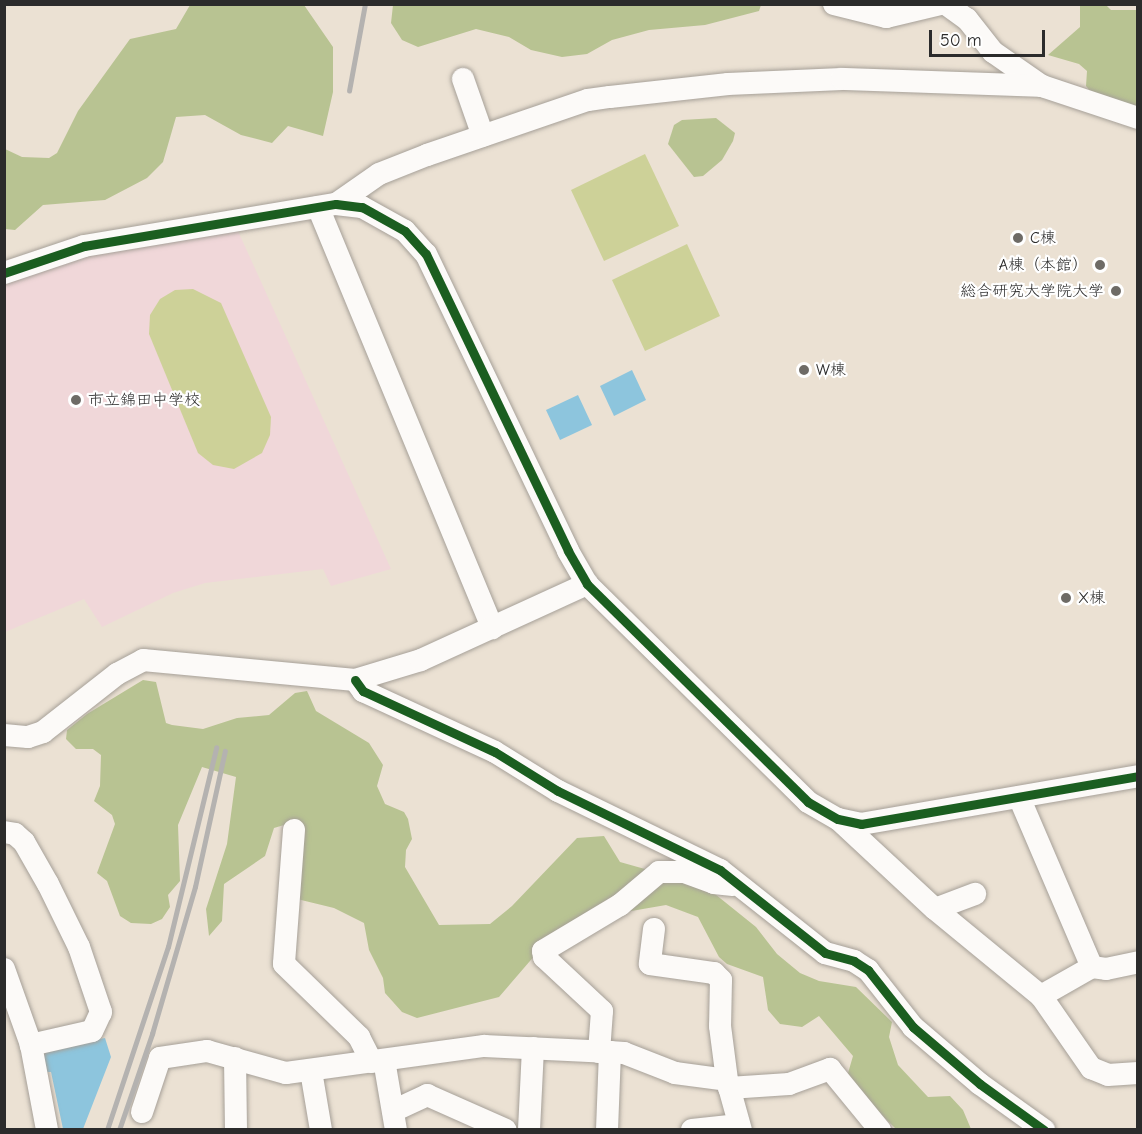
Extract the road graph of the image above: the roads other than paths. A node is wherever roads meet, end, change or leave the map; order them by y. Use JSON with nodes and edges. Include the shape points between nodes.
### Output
{"nodes":[{"id":1,"x":834,"y":4,"type":"edge"},
{"id":2,"x":941,"y":4,"type":"edge"},
{"id":3,"x":946,"y":4,"type":"edge"},
{"id":4,"x":463,"y":80,"type":"dead end"},
{"id":5,"x":1042,"y":86,"type":"junction"},
{"id":6,"x":1137,"y":118,"type":"edge"},
{"id":7,"x":483,"y":136,"type":"junction"},
{"id":8,"x":327,"y":206,"type":"junction"},
{"id":9,"x":4,"y":273,"type":"edge"},
{"id":10,"x":587,"y":584,"type":"junction"},
{"id":11,"x":492,"y":628,"type":"junction"},
{"id":12,"x":355,"y":680,"type":"junction"},
{"id":13,"x":4,"y":735,"type":"edge"},
{"id":14,"x":1137,"y":776,"type":"edge"},
{"id":15,"x":1019,"y":797,"type":"junction"},
{"id":16,"x":838,"y":819,"type":"junction"},
{"id":17,"x":294,"y":830,"type":"dead end"},
{"id":18,"x":4,"y":832,"type":"edge"},
{"id":19,"x":740,"y":884,"type":"junction"},
{"id":20,"x":975,"y":894,"type":"dead end"},
{"id":21,"x":935,"y":909,"type":"junction"},
{"id":22,"x":654,"y":929,"type":"dead end"},
{"id":23,"x":1137,"y":962,"type":"edge"},
{"id":24,"x":1092,"y":967,"type":"junction"},
{"id":25,"x":4,"y":969,"type":"edge"},
{"id":26,"x":1041,"y":996,"type":"junction"},
{"id":27,"x":31,"y":1045,"type":"junction"},
{"id":28,"x":533,"y":1048,"type":"junction"},
{"id":29,"x":605,"y":1052,"type":"junction"},
{"id":30,"x":235,"y":1058,"type":"junction"},
{"id":31,"x":378,"y":1061,"type":"junction"},
{"id":32,"x":310,"y":1071,"type":"junction"},
{"id":33,"x":1137,"y":1073,"type":"edge"},
{"id":34,"x":728,"y":1084,"type":"junction"},
{"id":35,"x":142,"y":1112,"type":"dead end"},
{"id":36,"x":395,"y":1120,"type":"edge"},
{"id":37,"x":740,"y":1127,"type":"edge"},
{"id":38,"x":868,"y":1127,"type":"edge"},
{"id":39,"x":47,"y":1130,"type":"edge"},
{"id":40,"x":236,"y":1130,"type":"edge"},
{"id":41,"x":321,"y":1130,"type":"edge"},
{"id":42,"x":506,"y":1130,"type":"edge"},
{"id":43,"x":529,"y":1130,"type":"edge"},
{"id":44,"x":608,"y":1130,"type":"edge"},
{"id":45,"x":692,"y":1130,"type":"edge"},
{"id":46,"x":1044,"y":1130,"type":"edge"}],
"edges":[{"from":1,"to":2,"type":"street","via":[[886,17]]},
{"from":3,"to":5,"type":"street","via":[[962,14],[993,52]]},
{"from":4,"to":7,"type":"street"},
{"from":5,"to":6,"type":"street"},
{"from":5,"to":7,"type":"street","via":[[842,79],[728,84],[588,100]]},
{"from":7,"to":8,"type":"street","via":[[379,174]]},
{"from":8,"to":9,"type":"street","via":[[84,246]]},
{"from":8,"to":10,"type":"street","via":[[362,207],[382,216],[405,231],[426,254]]},
{"from":8,"to":11,"type":"street"},
{"from":10,"to":11,"type":"street"},
{"from":10,"to":16,"type":"street","via":[[808,802]]},
{"from":11,"to":12,"type":"street","via":[[421,660]]},
{"from":12,"to":13,"type":"street","via":[[143,660],[117,674],[44,732],[28,737]]},
{"from":12,"to":19,"type":"street","via":[[363,691],[523,766],[558,791],[674,845]]},
{"from":14,"to":15,"type":"street"},
{"from":15,"to":16,"type":"street","via":[[861,824]]},
{"from":15,"to":24,"type":"street"},
{"from":16,"to":21,"type":"street"},
{"from":17,"to":31,"type":"street","via":[[284,964],[359,1037]]},
{"from":18,"to":27,"type":"street","via":[[15,834],[24,842],[48,884],[79,947],[101,1011],[92,1031]]},
{"from":19,"to":29,"type":"street","via":[[714,883],[684,872],[659,873],[620,904],[543,951],[544,957],[602,1011]]},
{"from":19,"to":46,"type":"street","via":[[825,953],[854,961],[868,970],[913,1027],[980,1084]]},
{"from":20,"to":21,"type":"street"},
{"from":21,"to":26,"type":"street"},
{"from":22,"to":34,"type":"street","via":[[650,964],[718,975]]},
{"from":23,"to":24,"type":"street","via":[[1106,969]]},
{"from":24,"to":26,"type":"street"},
{"from":25,"to":27,"type":"street"},
{"from":26,"to":33,"type":"street","via":[[1091,1068],[1108,1075]]},
{"from":27,"to":39,"type":"street"},
{"from":28,"to":29,"type":"street"},
{"from":28,"to":31,"type":"street","via":[[484,1046]]},
{"from":28,"to":43,"type":"street"},
{"from":29,"to":34,"type":"street","via":[[624,1053],[675,1073]]},
{"from":29,"to":44,"type":"street"},
{"from":30,"to":32,"type":"street","via":[[286,1072]]},
{"from":30,"to":35,"type":"street","via":[[207,1051],[160,1058]]},
{"from":30,"to":40,"type":"street"},
{"from":31,"to":32,"type":"street"},
{"from":31,"to":36,"type":"street"},
{"from":32,"to":41,"type":"street"},
{"from":34,"to":37,"type":"street"},
{"from":34,"to":38,"type":"street","via":[[789,1084],[830,1069]]},
{"from":36,"to":42,"type":"street","via":[[427,1095]]},
{"from":37,"to":45,"type":"street"}]}
